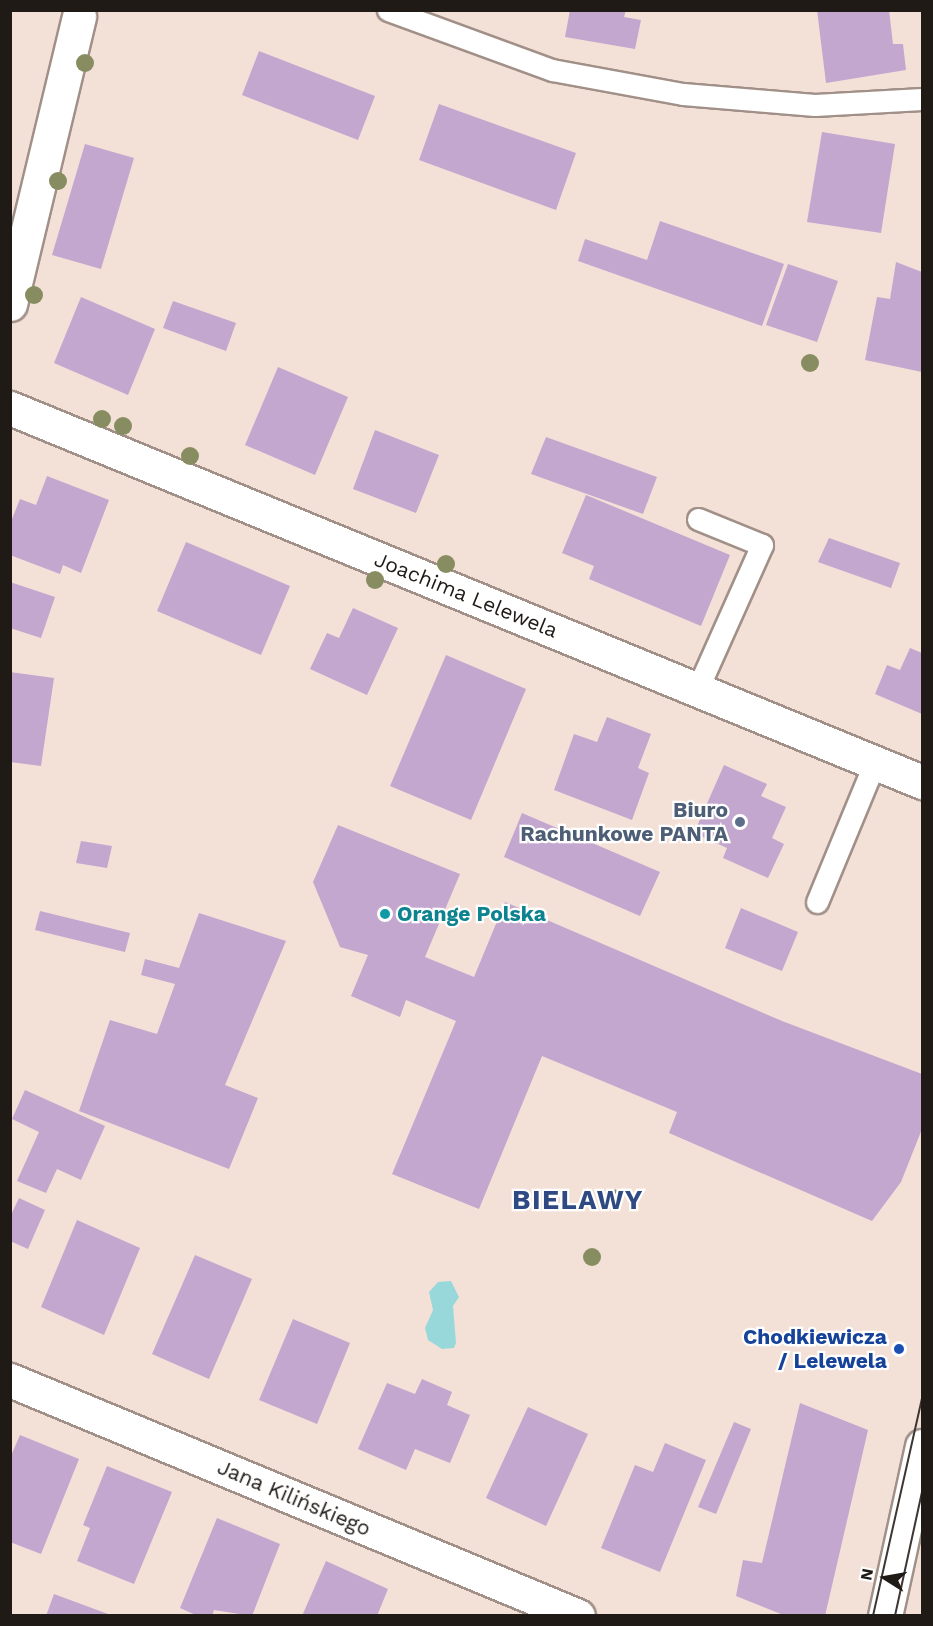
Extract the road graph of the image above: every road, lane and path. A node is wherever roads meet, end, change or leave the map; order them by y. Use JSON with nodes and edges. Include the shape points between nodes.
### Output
{"nodes":[{"id":1,"x":388,"y":10,"type":"edge"},
{"id":2,"x":80,"y":13,"type":"edge"},
{"id":3,"x":922,"y":99,"type":"edge"},
{"id":4,"x":10,"y":304,"type":"edge"},
{"id":5,"x":10,"y":408,"type":"edge"},
{"id":6,"x":698,"y":519,"type":"dead end"},
{"id":7,"x":697,"y":690,"type":"junction"},
{"id":8,"x":875,"y":762,"type":"junction"},
{"id":9,"x":922,"y":782,"type":"edge"},
{"id":10,"x":817,"y":902,"type":"dead end"},
{"id":11,"x":10,"y":1380,"type":"edge"},
{"id":12,"x":922,"y":1446,"type":"edge"},
{"id":13,"x":578,"y":1616,"type":"edge"},
{"id":14,"x":885,"y":1616,"type":"edge"}],
"edges":[{"from":1,"to":3,"type":"lane","via":[[552,70],[683,94],[815,105]]},
{"from":2,"to":4,"type":"street"},
{"from":5,"to":7,"type":"street","name":"Joachima Lelewela"},
{"from":6,"to":7,"type":"lane","via":[[762,545]]},
{"from":7,"to":8,"type":"street","name":"Joachima Lelewela"},
{"from":8,"to":9,"type":"street","name":"Joachima Lelewela"},
{"from":8,"to":10,"type":"lane"},
{"from":11,"to":13,"type":"street","name":"Jana Kilińskiego"},
{"from":12,"to":14,"type":"street"}]}
